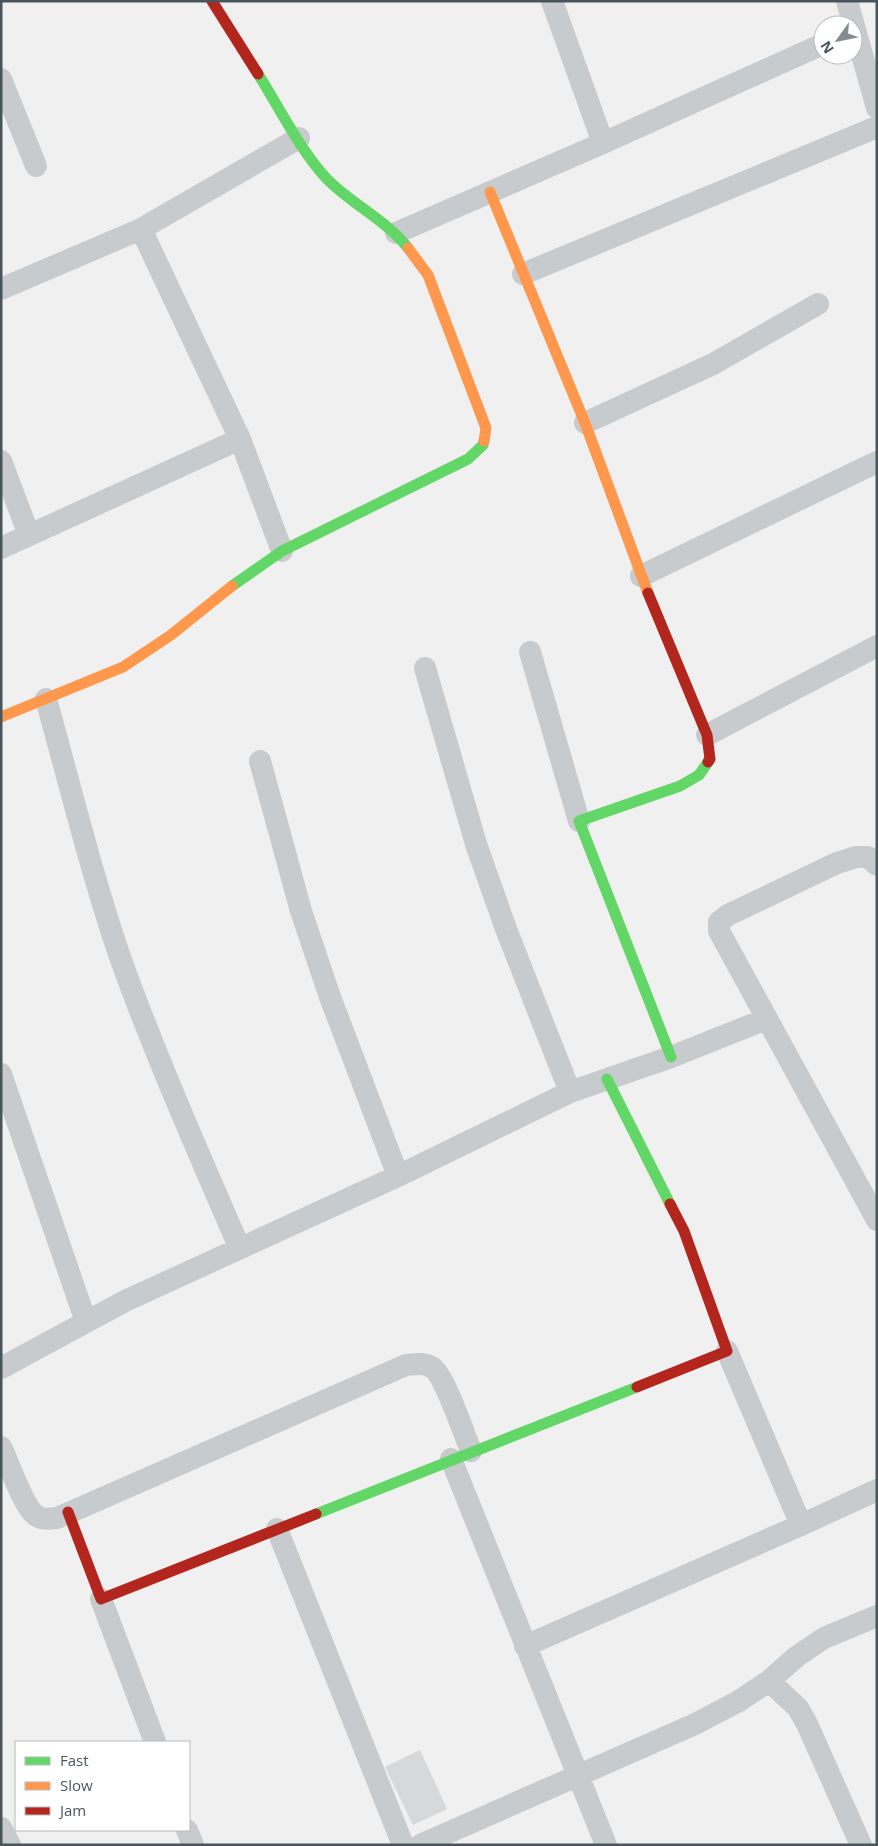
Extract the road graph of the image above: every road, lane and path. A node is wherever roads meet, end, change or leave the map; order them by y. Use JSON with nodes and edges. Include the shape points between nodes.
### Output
{"nodes":[{"id":1,"x":212,"y":1,"type":"edge"},
{"id":2,"x":552,"y":1,"type":"edge"},
{"id":3,"x":847,"y":1,"type":"edge"},
{"id":4,"x":850,"y":15,"type":"edge"},
{"id":5,"x":813,"y":48,"type":"edge"},
{"id":6,"x":863,"y":61,"type":"edge"},
{"id":7,"x":1,"y":79,"type":"edge"},
{"id":8,"x":877,"y":108,"type":"edge"},
{"id":9,"x":877,"y":127,"type":"edge"},
{"id":10,"x":299,"y":138,"type":"junction"},
{"id":11,"x":603,"y":143,"type":"junction"},
{"id":12,"x":36,"y":166,"type":"dead end"},
{"id":13,"x":490,"y":192,"type":"junction"},
{"id":14,"x":141,"y":228,"type":"junction"},
{"id":15,"x":396,"y":233,"type":"junction"},
{"id":16,"x":523,"y":274,"type":"junction"},
{"id":17,"x":1,"y":289,"type":"edge"},
{"id":18,"x":818,"y":304,"type":"dead end"},
{"id":19,"x":585,"y":423,"type":"junction"},
{"id":20,"x":240,"y":439,"type":"junction"},
{"id":21,"x":1,"y":461,"type":"edge"},
{"id":22,"x":877,"y":462,"type":"edge"},
{"id":23,"x":29,"y":535,"type":"junction"},
{"id":24,"x":1,"y":548,"type":"edge"},
{"id":25,"x":282,"y":551,"type":"junction"},
{"id":26,"x":641,"y":576,"type":"junction"},
{"id":27,"x":877,"y":646,"type":"edge"},
{"id":28,"x":530,"y":652,"type":"dead end"},
{"id":29,"x":425,"y":668,"type":"dead end"},
{"id":30,"x":46,"y":699,"type":"junction"},
{"id":31,"x":1,"y":717,"type":"edge"},
{"id":32,"x":707,"y":735,"type":"junction"},
{"id":33,"x":260,"y":761,"type":"dead end"},
{"id":34,"x":579,"y":821,"type":"junction"},
{"id":35,"x":877,"y":865,"type":"edge"},
{"id":36,"x":766,"y":1019,"type":"junction"},
{"id":37,"x":671,"y":1058,"type":"junction"},
{"id":38,"x":1,"y":1074,"type":"edge"},
{"id":39,"x":607,"y":1079,"type":"junction"},
{"id":40,"x":570,"y":1092,"type":"junction"},
{"id":41,"x":398,"y":1176,"type":"junction"},
{"id":42,"x":877,"y":1220,"type":"edge"},
{"id":43,"x":239,"y":1247,"type":"junction"},
{"id":44,"x":86,"y":1322,"type":"junction"},
{"id":45,"x":727,"y":1351,"type":"junction"},
{"id":46,"x":1,"y":1368,"type":"edge"},
{"id":47,"x":1,"y":1446,"type":"edge"},
{"id":48,"x":461,"y":1455,"type":"junction"},
{"id":49,"x":877,"y":1490,"type":"edge"},
{"id":50,"x":68,"y":1512,"type":"junction"},
{"id":51,"x":801,"y":1525,"type":"junction"},
{"id":52,"x":277,"y":1529,"type":"junction"},
{"id":53,"x":101,"y":1599,"type":"junction"},
{"id":54,"x":877,"y":1616,"type":"edge"},
{"id":55,"x":525,"y":1646,"type":"junction"},
{"id":56,"x":769,"y":1681,"type":"junction"},
{"id":57,"x":155,"y":1741,"type":"edge"},
{"id":58,"x":578,"y":1777,"type":"junction"},
{"id":59,"x":1,"y":1828,"type":"edge"},
{"id":60,"x":187,"y":1831,"type":"edge"},
{"id":61,"x":10,"y":1845,"type":"edge"},
{"id":62,"x":193,"y":1845,"type":"edge"},
{"id":63,"x":403,"y":1845,"type":"edge"},
{"id":64,"x":420,"y":1845,"type":"edge"},
{"id":65,"x":606,"y":1845,"type":"edge"},
{"id":66,"x":860,"y":1845,"type":"edge"}],
"edges":[{"from":1,"to":10,"type":"street"},
{"from":2,"to":11,"type":"street"},
{"from":3,"to":4,"type":"street"},
{"from":5,"to":11,"type":"street"},
{"from":6,"to":8,"type":"street"},
{"from":7,"to":12,"type":"street"},
{"from":9,"to":16,"type":"street"},
{"from":10,"to":14,"type":"street"},
{"from":10,"to":15,"type":"street","via":[[327,179]]},
{"from":11,"to":13,"type":"street"},
{"from":13,"to":15,"type":"street"},
{"from":13,"to":16,"type":"street"},
{"from":14,"to":17,"type":"street"},
{"from":14,"to":20,"type":"street"},
{"from":15,"to":25,"type":"street","via":[[428,275],[486,428],[482,445],[468,460]]},
{"from":16,"to":19,"type":"street"},
{"from":18,"to":19,"type":"street","via":[[713,364]]},
{"from":19,"to":26,"type":"street"},
{"from":20,"to":23,"type":"street"},
{"from":20,"to":25,"type":"street"},
{"from":21,"to":23,"type":"street"},
{"from":22,"to":26,"type":"street"},
{"from":23,"to":24,"type":"street"},
{"from":25,"to":30,"type":"street","via":[[123,667]]},
{"from":26,"to":32,"type":"street"},
{"from":27,"to":32,"type":"street"},
{"from":28,"to":34,"type":"street"},
{"from":29,"to":40,"type":"street","via":[[479,852]]},
{"from":30,"to":31,"type":"street"},
{"from":30,"to":43,"type":"street","via":[[120,956],[153,1044]]},
{"from":32,"to":34,"type":"street","via":[[710,759],[699,775],[680,786]]},
{"from":33,"to":41,"type":"street","via":[[330,997]]},
{"from":34,"to":37,"type":"street"},
{"from":35,"to":36,"type":"street","via":[[868,857],[856,856],[728,914],[719,922],[724,942]]},
{"from":36,"to":37,"type":"street"},
{"from":36,"to":42,"type":"street"},
{"from":37,"to":39,"type":"street"},
{"from":38,"to":44,"type":"street"},
{"from":39,"to":40,"type":"street"},
{"from":39,"to":45,"type":"street","via":[[684,1232]]},
{"from":40,"to":41,"type":"street"},
{"from":41,"to":43,"type":"street"},
{"from":43,"to":44,"type":"street","via":[[124,1300]]},
{"from":44,"to":46,"type":"street"},
{"from":45,"to":48,"type":"street"},
{"from":45,"to":51,"type":"street"},
{"from":47,"to":50,"type":"street","via":[[35,1516],[46,1520]]},
{"from":48,"to":50,"type":"street","via":[[441,1381],[434,1368],[422,1363],[406,1365]]},
{"from":48,"to":52,"type":"street"},
{"from":48,"to":55,"type":"street"},
{"from":49,"to":51,"type":"street"},
{"from":50,"to":53,"type":"street"},
{"from":51,"to":55,"type":"street"},
{"from":52,"to":53,"type":"street"},
{"from":52,"to":63,"type":"street"},
{"from":53,"to":57,"type":"street"},
{"from":54,"to":56,"type":"street","via":[[824,1638]]},
{"from":55,"to":58,"type":"street"},
{"from":56,"to":58,"type":"street","via":[[704,1719]]},
{"from":56,"to":66,"type":"street","via":[[798,1708],[807,1724]]},
{"from":58,"to":64,"type":"street"},
{"from":58,"to":65,"type":"street"},
{"from":59,"to":61,"type":"street"},
{"from":60,"to":62,"type":"street"}]}
